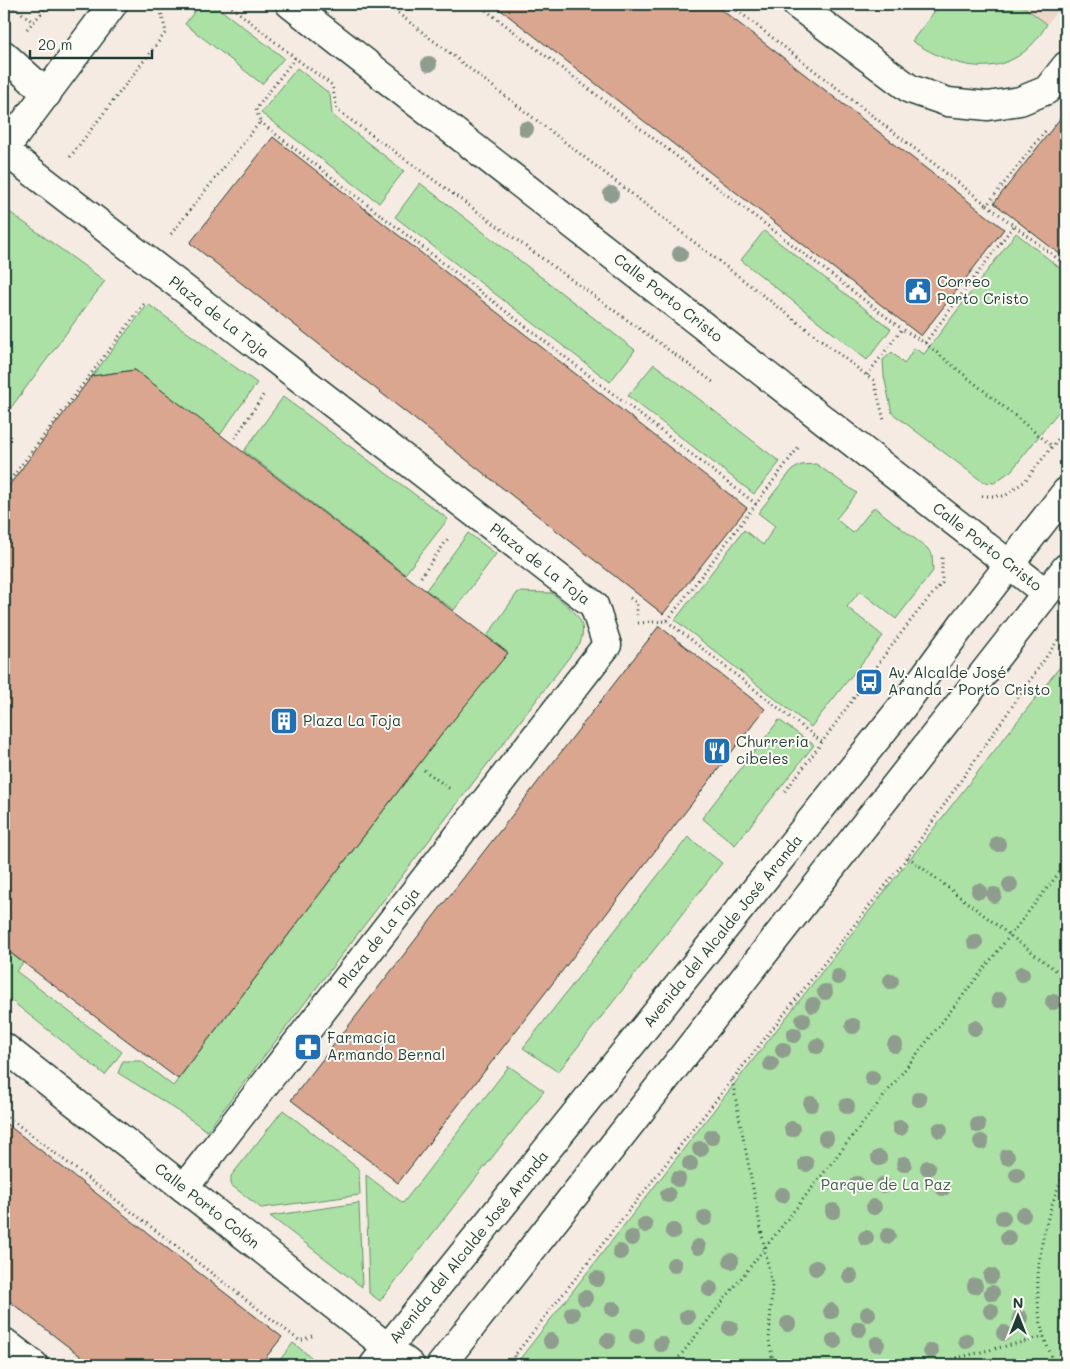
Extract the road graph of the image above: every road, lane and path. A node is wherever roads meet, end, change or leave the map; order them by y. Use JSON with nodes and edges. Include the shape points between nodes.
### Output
{"nodes":[{"id":1,"x":10,"y":4,"type":"edge"},
{"id":2,"x":113,"y":4,"type":"edge"},
{"id":3,"x":163,"y":4,"type":"edge"},
{"id":4,"x":228,"y":4,"type":"edge"},
{"id":5,"x":290,"y":4,"type":"edge"},
{"id":6,"x":386,"y":4,"type":"edge"},
{"id":7,"x":478,"y":4,"type":"edge"},
{"id":8,"x":796,"y":4,"type":"edge"},
{"id":9,"x":33,"y":22,"type":"dead end"},
{"id":10,"x":4,"y":55,"type":"edge"},
{"id":11,"x":295,"y":58,"type":"junction"},
{"id":12,"x":1066,"y":66,"type":"edge"},
{"id":13,"x":47,"y":94,"type":"junction"},
{"id":14,"x":26,"y":121,"type":"junction"},
{"id":15,"x":260,"y":122,"type":"junction"},
{"id":16,"x":4,"y":150,"type":"edge"},
{"id":17,"x":987,"y":205,"type":"dead end"},
{"id":18,"x":1014,"y":225,"type":"junction"},
{"id":19,"x":169,"y":237,"type":"dead end"},
{"id":20,"x":1066,"y":265,"type":"edge"},
{"id":21,"x":149,"y":298,"type":"dead end"},
{"id":22,"x":902,"y":329,"type":"junction"},
{"id":23,"x":925,"y":343,"type":"junction"},
{"id":24,"x":867,"y":375,"type":"junction"},
{"id":25,"x":720,"y":387,"type":"dead end"},
{"id":26,"x":268,"y":388,"type":"dead end"},
{"id":27,"x":892,"y":426,"type":"dead end"},
{"id":28,"x":1066,"y":429,"type":"edge"},
{"id":29,"x":236,"y":438,"type":"dead end"},
{"id":30,"x":792,"y":439,"type":"dead end"},
{"id":31,"x":800,"y":445,"type":"junction"},
{"id":32,"x":1052,"y":446,"type":"junction"},
{"id":33,"x":808,"y":451,"type":"dead end"},
{"id":34,"x":4,"y":488,"type":"edge"},
{"id":35,"x":974,"y":490,"type":"dead end"},
{"id":36,"x":1066,"y":492,"type":"edge"},
{"id":37,"x":981,"y":496,"type":"junction"},
{"id":38,"x":756,"y":504,"type":"junction"},
{"id":39,"x":957,"y":524,"type":"junction"},
{"id":40,"x":454,"y":530,"type":"dead end"},
{"id":41,"x":1010,"y":565,"type":"junction"},
{"id":42,"x":1066,"y":568,"type":"edge"},
{"id":43,"x":420,"y":577,"type":"dead end"},
{"id":44,"x":1046,"y":593,"type":"junction"},
{"id":45,"x":629,"y":597,"type":"dead end"},
{"id":46,"x":667,"y":621,"type":"junction"},
{"id":47,"x":637,"y":623,"type":"junction"},
{"id":48,"x":637,"y":630,"type":"dead end"},
{"id":49,"x":1063,"y":633,"type":"dead end"},
{"id":50,"x":823,"y":743,"type":"junction"},
{"id":51,"x":424,"y":770,"type":"dead end"},
{"id":52,"x":452,"y":790,"type":"dead end"},
{"id":53,"x":780,"y":798,"type":"dead end"},
{"id":54,"x":908,"y":857,"type":"junction"},
{"id":55,"x":1066,"y":864,"type":"edge"},
{"id":56,"x":1010,"y":934,"type":"junction"},
{"id":57,"x":1066,"y":978,"type":"edge"},
{"id":58,"x":4,"y":1047,"type":"edge"},
{"id":59,"x":732,"y":1080,"type":"junction"},
{"id":60,"x":4,"y":1114,"type":"edge"},
{"id":61,"x":1066,"y":1170,"type":"edge"},
{"id":62,"x":184,"y":1188,"type":"junction"},
{"id":63,"x":764,"y":1248,"type":"junction"},
{"id":64,"x":321,"y":1332,"type":"dead end"},
{"id":65,"x":1044,"y":1337,"type":"junction"},
{"id":66,"x":4,"y":1342,"type":"edge"},
{"id":67,"x":381,"y":1356,"type":"edge"},
{"id":68,"x":515,"y":1356,"type":"junction"},
{"id":69,"x":34,"y":1365,"type":"edge"},
{"id":70,"x":410,"y":1365,"type":"edge"},
{"id":71,"x":441,"y":1365,"type":"edge"},
{"id":72,"x":507,"y":1365,"type":"edge"},
{"id":73,"x":526,"y":1365,"type":"edge"},
{"id":74,"x":603,"y":1365,"type":"edge"},
{"id":75,"x":610,"y":1365,"type":"edge"},
{"id":76,"x":673,"y":1365,"type":"edge"},
{"id":77,"x":774,"y":1365,"type":"edge"},
{"id":78,"x":927,"y":1365,"type":"edge"},
{"id":79,"x":1056,"y":1365,"type":"edge"}],
"edges":[{"from":1,"to":9,"type":"path"},
{"from":2,"to":13,"type":"street"},
{"from":3,"to":14,"type":"path","via":[[160,8],[166,32],[69,159]]},
{"from":4,"to":11,"type":"path"},
{"from":5,"to":39,"type":"street","name":"Calle Porto Cristo"},
{"from":6,"to":24,"type":"path"},
{"from":7,"to":22,"type":"path"},
{"from":8,"to":12,"type":"street","via":[[904,85],[948,102],[988,106],[1020,101],[1047,90]]},
{"from":10,"to":13,"type":"street"},
{"from":11,"to":15,"type":"path","via":[[256,109]]},
{"from":11,"to":25,"type":"path","via":[[332,85],[337,110]]},
{"from":13,"to":14,"type":"street"},
{"from":14,"to":16,"type":"street"},
{"from":15,"to":19,"type":"path"},
{"from":15,"to":38,"type":"path"},
{"from":16,"to":62,"type":"street","name":"Plaza de La Toja","via":[[594,605],[607,645]]},
{"from":17,"to":18,"type":"path"},
{"from":18,"to":20,"type":"path"},
{"from":18,"to":23,"type":"path"},
{"from":21,"to":34,"type":"path"},
{"from":22,"to":23,"type":"path"},
{"from":22,"to":24,"type":"path"},
{"from":23,"to":32,"type":"path"},
{"from":24,"to":27,"type":"path","via":[[874,381],[884,420]]},
{"from":26,"to":29,"type":"path"},
{"from":28,"to":32,"type":"path"},
{"from":30,"to":31,"type":"path"},
{"from":31,"to":33,"type":"path"},
{"from":31,"to":38,"type":"path"},
{"from":32,"to":37,"type":"path","via":[[1025,481],[1005,496]]},
{"from":35,"to":37,"type":"path"},
{"from":36,"to":41,"type":"street","name":"Avenida del Alcalde José Aranda"},
{"from":37,"to":39,"type":"path"},
{"from":38,"to":46,"type":"path"},
{"from":39,"to":41,"type":"street","name":"Calle Porto Cristo"},
{"from":39,"to":50,"type":"path","via":[[938,547],[943,558],[942,583],[916,611]]},
{"from":40,"to":43,"type":"path"},
{"from":41,"to":44,"type":"street","name":"Calle Porto Cristo"},
{"from":41,"to":67,"type":"street","name":"Avenida del Alcalde José Aranda","via":[[896,715]]},
{"from":42,"to":44,"type":"street"},
{"from":44,"to":71,"type":"street"},
{"from":45,"to":47,"type":"path","via":[[637,603]]},
{"from":46,"to":47,"type":"path"},
{"from":46,"to":50,"type":"path"},
{"from":47,"to":48,"type":"path"},
{"from":49,"to":54,"type":"path"},
{"from":50,"to":53,"type":"path"},
{"from":51,"to":52,"type":"path"},
{"from":54,"to":56,"type":"path"},
{"from":54,"to":59,"type":"path"},
{"from":55,"to":56,"type":"path"},
{"from":56,"to":57,"type":"path"},
{"from":56,"to":63,"type":"path"},
{"from":58,"to":62,"type":"street","name":"Calle Porto Colón"},
{"from":59,"to":63,"type":"path"},
{"from":59,"to":68,"type":"path"},
{"from":60,"to":64,"type":"path","via":[[300,1341]]},
{"from":61,"to":65,"type":"path","via":[[1045,1226],[1039,1266],[1039,1304]]},
{"from":62,"to":67,"type":"street","name":"Calle Porto Colón"},
{"from":63,"to":76,"type":"path"},
{"from":63,"to":77,"type":"path","via":[[772,1286],[769,1341]]},
{"from":65,"to":78,"type":"path"},
{"from":65,"to":79,"type":"path"},
{"from":66,"to":69,"type":"street"},
{"from":67,"to":70,"type":"street","name":"Calle Porto Colón"},
{"from":68,"to":72,"type":"path"},
{"from":68,"to":73,"type":"path"},
{"from":74,"to":75,"type":"path"}]}
